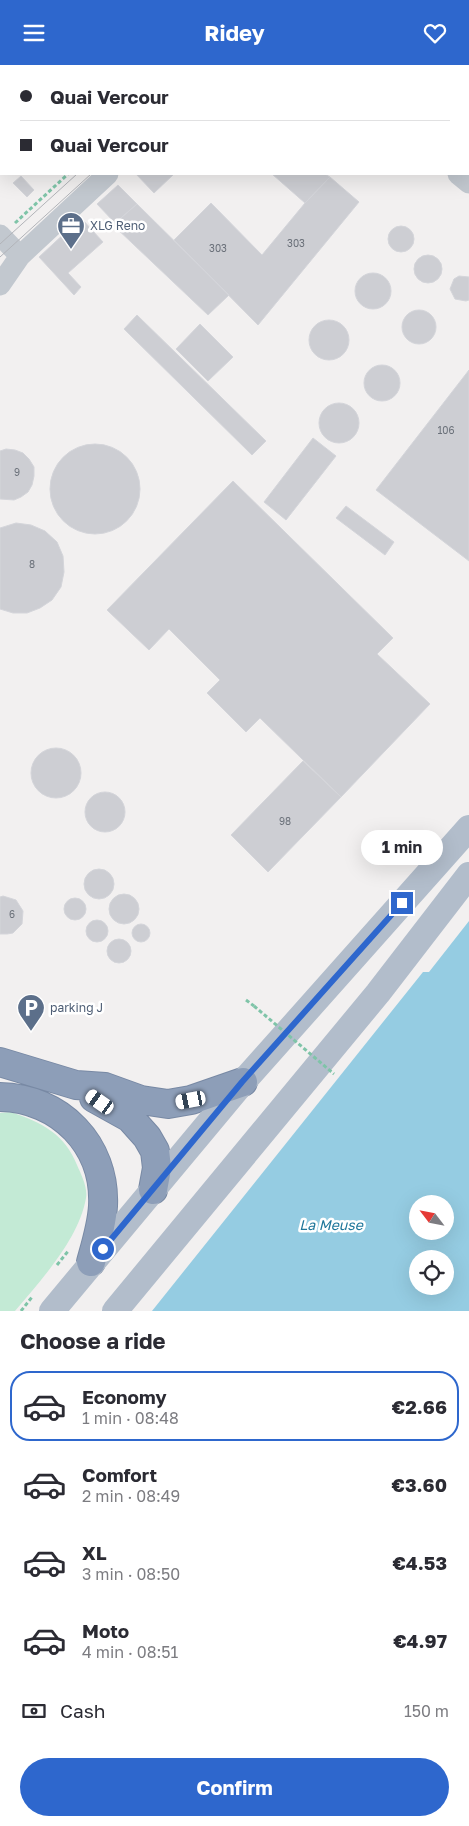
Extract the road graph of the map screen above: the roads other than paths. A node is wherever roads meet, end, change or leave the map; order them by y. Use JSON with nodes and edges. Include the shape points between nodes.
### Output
{"nodes":[{"id":1,"x":107,"y":175,"type":"edge"},
{"id":2,"x":459,"y":175,"type":"edge"},
{"id":3,"x":469,"y":183,"type":"edge"},
{"id":4,"x":0,"y":235,"type":"edge"},
{"id":5,"x":23,"y":254,"type":"junction"},
{"id":6,"x":0,"y":285,"type":"edge"},
{"id":7,"x":469,"y":822,"type":"edge"},
{"id":8,"x":469,"y":828,"type":"edge"},
{"id":9,"x":441,"y":858,"type":"junction"},
{"id":10,"x":469,"y":875,"type":"edge"},
{"id":11,"x":0,"y":1062,"type":"edge"},
{"id":12,"x":242,"y":1082,"type":"junction"},
{"id":13,"x":76,"y":1085,"type":"junction"},
{"id":14,"x":0,"y":1097,"type":"edge"},
{"id":15,"x":153,"y":1190,"type":"junction"},
{"id":16,"x":81,"y":1253,"type":"junction"},
{"id":17,"x":43,"y":1303,"type":"edge"},
{"id":18,"x":115,"y":1311,"type":"edge"}],
"edges":[{"from":1,"to":5,"type":"street"},
{"from":2,"to":3,"type":"street"},
{"from":4,"to":5,"type":"street"},
{"from":5,"to":6,"type":"street"},
{"from":7,"to":9,"type":"main road"},
{"from":8,"to":9,"type":"main road"},
{"from":9,"to":12,"type":"main road"},
{"from":10,"to":18,"type":"main road","via":[[378,993]]},
{"from":11,"to":13,"type":"highway"},
{"from":12,"to":13,"type":"highway","via":[[191,1100],[168,1104],[141,1100],[104,1087]]},
{"from":12,"to":15,"type":"main road"},
{"from":13,"to":15,"type":"highway","via":[[140,1127],[155,1151],[157,1168]]},
{"from":14,"to":16,"type":"highway","via":[[14,1097],[42,1106],[63,1118],[89,1147],[100,1172],[103,1206],[99,1233]]},
{"from":15,"to":16,"type":"main road"},
{"from":16,"to":17,"type":"main road"}]}
